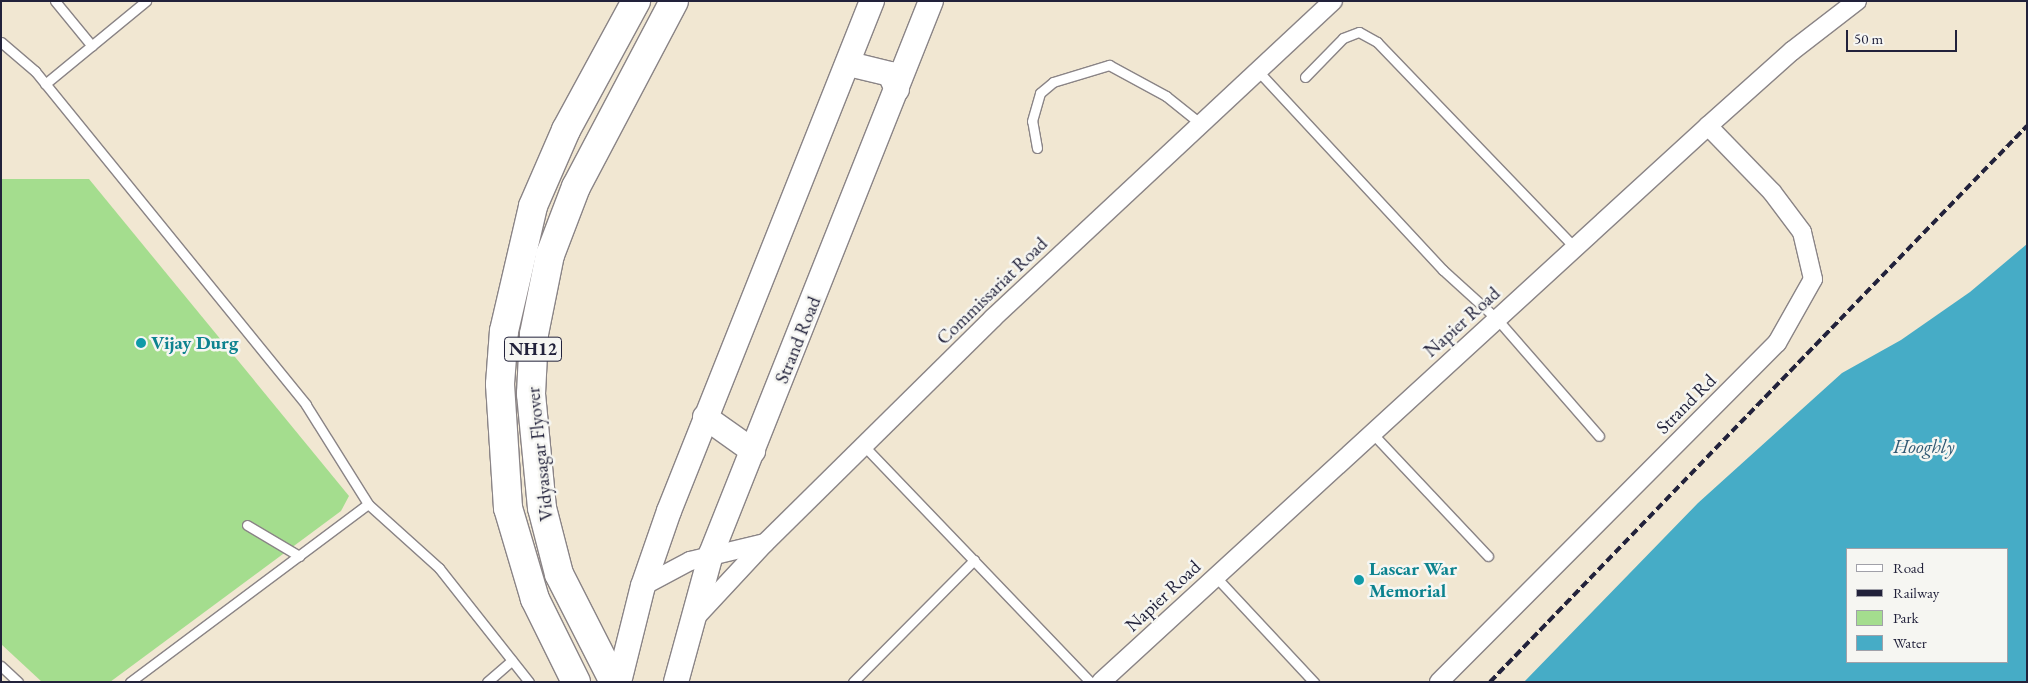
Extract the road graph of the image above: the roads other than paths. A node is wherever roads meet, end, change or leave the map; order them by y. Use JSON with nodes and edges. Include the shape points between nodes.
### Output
{"nodes":[{"id":1,"x":55,"y":1,"type":"edge"},
{"id":2,"x":146,"y":1,"type":"edge"},
{"id":3,"x":636,"y":1,"type":"edge"},
{"id":4,"x":674,"y":1,"type":"edge"},
{"id":5,"x":872,"y":1,"type":"edge"},
{"id":6,"x":931,"y":1,"type":"edge"},
{"id":7,"x":1332,"y":1,"type":"edge"},
{"id":8,"x":1852,"y":3,"type":"edge"},
{"id":9,"x":1,"y":42,"type":"edge"},
{"id":10,"x":92,"y":46,"type":"junction"},
{"id":11,"x":849,"y":64,"type":"junction"},
{"id":12,"x":1258,"y":71,"type":"junction"},
{"id":13,"x":1305,"y":77,"type":"dead end"},
{"id":14,"x":45,"y":84,"type":"junction"},
{"id":15,"x":897,"y":90,"type":"junction"},
{"id":16,"x":1201,"y":124,"type":"junction"},
{"id":17,"x":1708,"y":126,"type":"junction"},
{"id":18,"x":1036,"y":148,"type":"dead end"},
{"id":19,"x":1575,"y":248,"type":"junction"},
{"id":20,"x":1496,"y":319,"type":"junction"},
{"id":21,"x":705,"y":417,"type":"junction"},
{"id":22,"x":1372,"y":432,"type":"junction"},
{"id":23,"x":1599,"y":436,"type":"dead end"},
{"id":24,"x":865,"y":447,"type":"junction"},
{"id":25,"x":752,"y":452,"type":"junction"},
{"id":26,"x":368,"y":504,"type":"junction"},
{"id":27,"x":247,"y":525,"type":"dead end"},
{"id":28,"x":765,"y":543,"type":"junction"},
{"id":29,"x":711,"y":554,"type":"junction"},
{"id":30,"x":299,"y":556,"type":"junction"},
{"id":31,"x":1488,"y":556,"type":"dead end"},
{"id":32,"x":974,"y":560,"type":"junction"},
{"id":33,"x":1215,"y":576,"type":"junction"},
{"id":34,"x":643,"y":586,"type":"junction"},
{"id":35,"x":691,"y":622,"type":"junction"},
{"id":36,"x":512,"y":660,"type":"junction"},
{"id":37,"x":1,"y":666,"type":"edge"},
{"id":38,"x":18,"y":682,"type":"edge"},
{"id":39,"x":130,"y":682,"type":"edge"},
{"id":40,"x":487,"y":682,"type":"edge"},
{"id":41,"x":529,"y":682,"type":"edge"},
{"id":42,"x":576,"y":682,"type":"edge"},
{"id":43,"x":614,"y":682,"type":"edge"},
{"id":44,"x":619,"y":682,"type":"edge"},
{"id":45,"x":676,"y":682,"type":"edge"},
{"id":46,"x":853,"y":682,"type":"edge"},
{"id":47,"x":1090,"y":682,"type":"edge"},
{"id":48,"x":1101,"y":682,"type":"edge"},
{"id":49,"x":1314,"y":682,"type":"edge"},
{"id":50,"x":1439,"y":682,"type":"edge"}],
"edges":[{"from":1,"to":10,"type":"lane"},
{"from":2,"to":10,"type":"lane"},
{"from":3,"to":42,"type":"highway","name":"Vidyasagar Flyover","number":"NH12","via":[[566,130],[533,206],[504,331],[500,384],[508,508],[535,599]]},
{"from":4,"to":43,"type":"highway","name":"Vidyasagar Flyover","number":"NH12","via":[[576,187],[550,255],[534,334],[531,394],[542,508],[559,574]]},
{"from":5,"to":11,"type":"main road"},
{"from":6,"to":15,"type":"main road","name":"Strand Road"},
{"from":7,"to":12,"type":"street","name":"Commissariat Road"},
{"from":8,"to":17,"type":"street","name":"Napier Road"},
{"from":9,"to":14,"type":"lane"},
{"from":10,"to":14,"type":"lane"},
{"from":11,"to":15,"type":"main road","via":[[890,74]]},
{"from":11,"to":21,"type":"main road"},
{"from":12,"to":16,"type":"street","name":"Commissariat Road"},
{"from":12,"to":20,"type":"lane","via":[[1443,270]]},
{"from":13,"to":19,"type":"lane","via":[[1343,38],[1359,32],[1377,42]]},
{"from":14,"to":26,"type":"lane","via":[[306,405]]},
{"from":15,"to":25,"type":"main road","name":"Strand Road"},
{"from":16,"to":18,"type":"lane","via":[[1166,96],[1109,65],[1053,82],[1040,93],[1032,121]]},
{"from":16,"to":24,"type":"street","name":"Commissariat Road","via":[[993,318]]},
{"from":17,"to":19,"type":"street","name":"Napier Road"},
{"from":17,"to":50,"type":"street","name":"Strand Rd","via":[[1772,192],[1802,232],[1813,279],[1777,343]]},
{"from":19,"to":20,"type":"street","name":"Napier Road"},
{"from":20,"to":22,"type":"street","name":"Napier Road"},
{"from":20,"to":23,"type":"lane"},
{"from":21,"to":25,"type":"main road"},
{"from":21,"to":34,"type":"main road"},
{"from":22,"to":31,"type":"lane"},
{"from":22,"to":33,"type":"street","name":"Napier Road"},
{"from":24,"to":28,"type":"street","name":"Commissariat Road"},
{"from":24,"to":32,"type":"lane"},
{"from":25,"to":29,"type":"main road","name":"Strand Road"},
{"from":26,"to":30,"type":"lane"},
{"from":26,"to":36,"type":"lane","via":[[439,568]]},
{"from":27,"to":30,"type":"lane"},
{"from":28,"to":29,"type":"street"},
{"from":28,"to":35,"type":"street","name":"Commissariat Road"},
{"from":29,"to":34,"type":"street"},
{"from":29,"to":35,"type":"main road","name":"Strand Road"},
{"from":30,"to":39,"type":"lane"},
{"from":32,"to":46,"type":"lane"},
{"from":32,"to":47,"type":"lane"},
{"from":33,"to":48,"type":"street","name":"Napier Road"},
{"from":33,"to":49,"type":"lane"},
{"from":34,"to":44,"type":"main road"},
{"from":35,"to":45,"type":"main road","name":"Strand Road"},
{"from":36,"to":40,"type":"lane"},
{"from":36,"to":41,"type":"lane"},
{"from":37,"to":38,"type":"lane"}]}
